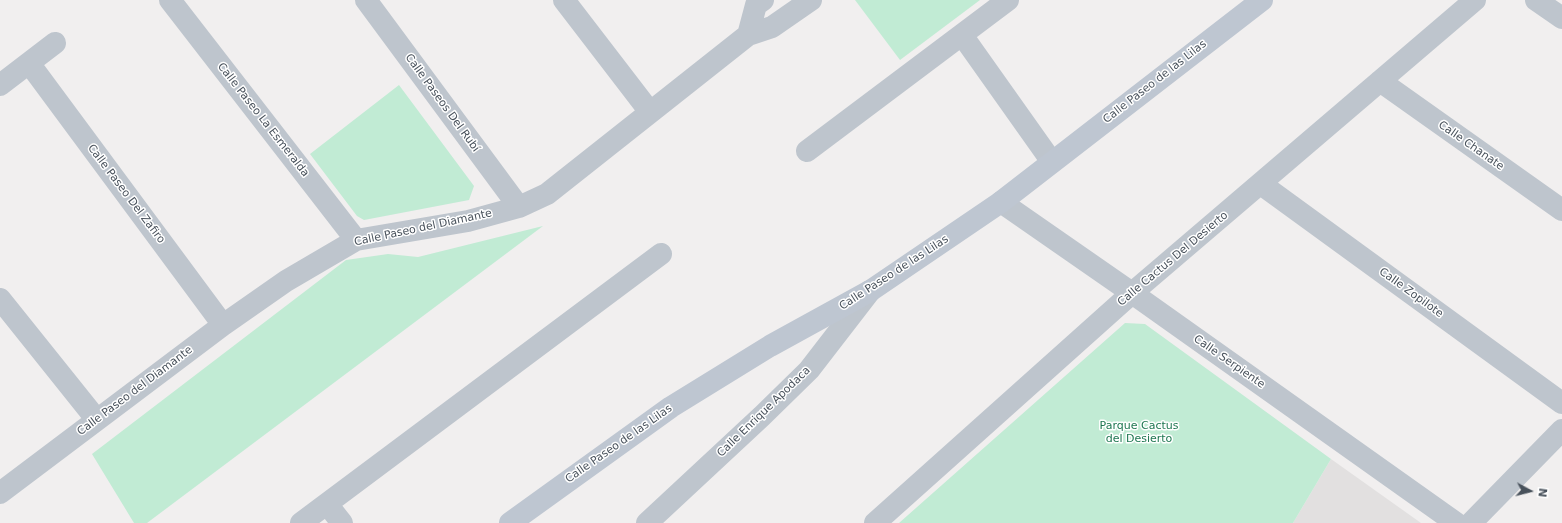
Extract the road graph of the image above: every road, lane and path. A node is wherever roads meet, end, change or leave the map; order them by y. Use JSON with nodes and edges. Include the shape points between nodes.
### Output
{"nodes":[{"id":1,"x":170,"y":0,"type":"edge"},
{"id":2,"x":366,"y":0,"type":"edge"},
{"id":3,"x":564,"y":0,"type":"edge"},
{"id":4,"x":811,"y":0,"type":"edge"},
{"id":5,"x":1008,"y":0,"type":"edge"},
{"id":6,"x":1262,"y":0,"type":"edge"},
{"id":7,"x":1475,"y":0,"type":"edge"},
{"id":8,"x":1536,"y":0,"type":"edge"},
{"id":9,"x":757,"y":2,"type":"edge"},
{"id":10,"x":1562,"y":18,"type":"edge"},
{"id":11,"x":772,"y":27,"type":"junction"},
{"id":12,"x":748,"y":35,"type":"junction"},
{"id":13,"x":962,"y":35,"type":"junction"},
{"id":14,"x":54,"y":43,"type":"dead end"},
{"id":15,"x":29,"y":63,"type":"junction"},
{"id":16,"x":1380,"y":81,"type":"junction"},
{"id":17,"x":0,"y":85,"type":"edge"},
{"id":18,"x":650,"y":112,"type":"junction"},
{"id":19,"x":807,"y":151,"type":"dead end"},
{"id":20,"x":1052,"y":162,"type":"junction"},
{"id":21,"x":1261,"y":184,"type":"junction"},
{"id":22,"x":1001,"y":202,"type":"junction"},
{"id":23,"x":519,"y":207,"type":"junction"},
{"id":24,"x":1562,"y":210,"type":"edge"},
{"id":25,"x":356,"y":240,"type":"junction"},
{"id":26,"x":661,"y":254,"type":"dead end"},
{"id":27,"x":870,"y":291,"type":"junction"},
{"id":28,"x":1132,"y":292,"type":"junction"},
{"id":29,"x":0,"y":299,"type":"edge"},
{"id":30,"x":223,"y":325,"type":"junction"},
{"id":31,"x":1562,"y":403,"type":"edge"},
{"id":32,"x":97,"y":420,"type":"junction"},
{"id":33,"x":1562,"y":430,"type":"edge"},
{"id":34,"x":0,"y":493,"type":"edge"},
{"id":35,"x":327,"y":504,"type":"junction"},
{"id":36,"x":301,"y":523,"type":"edge"},
{"id":37,"x":342,"y":523,"type":"edge"},
{"id":38,"x":510,"y":523,"type":"edge"},
{"id":39,"x":647,"y":523,"type":"edge"},
{"id":40,"x":875,"y":523,"type":"edge"},
{"id":41,"x":1456,"y":523,"type":"edge"},
{"id":42,"x":1471,"y":523,"type":"edge"}],
"edges":[{"from":1,"to":25,"type":"street","name":"Calle Paseo La Esmeralda"},
{"from":2,"to":23,"type":"street","name":"Calle Paseos Del Rubí"},
{"from":3,"to":18,"type":"street"},
{"from":4,"to":11,"type":"street","name":"Calle Paseo del Diamante"},
{"from":5,"to":13,"type":"street"},
{"from":6,"to":20,"type":"street","name":"Calle Paseo de las Lilas"},
{"from":7,"to":16,"type":"street","name":"Calle Cactus Del Desierto"},
{"from":8,"to":10,"type":"street"},
{"from":9,"to":11,"type":"street"},
{"from":9,"to":12,"type":"street"},
{"from":11,"to":12,"type":"street","name":"Calle Paseo del Diamante"},
{"from":12,"to":18,"type":"street","name":"Calle Paseo del Diamante"},
{"from":13,"to":19,"type":"street"},
{"from":13,"to":20,"type":"street"},
{"from":14,"to":15,"type":"street"},
{"from":15,"to":17,"type":"street"},
{"from":15,"to":30,"type":"street","name":"Calle Paseo Del Zafiro"},
{"from":16,"to":21,"type":"street","name":"Calle Cactus Del Desierto"},
{"from":16,"to":24,"type":"street","name":"Calle Chanate"},
{"from":18,"to":23,"type":"street","name":"Calle Paseo del Diamante","via":[[548,194]]},
{"from":20,"to":22,"type":"street","name":"Calle Paseo de las Lilas"},
{"from":21,"to":28,"type":"street","name":"Calle Cactus Del Desierto"},
{"from":21,"to":31,"type":"street","name":"Calle Zopilote"},
{"from":22,"to":27,"type":"street","name":"Calle Paseo de las Lilas"},
{"from":22,"to":28,"type":"street","name":"Calle Serpiente"},
{"from":23,"to":25,"type":"street","name":"Calle Paseo del Diamante","via":[[468,221]]},
{"from":25,"to":30,"type":"street","name":"Calle Paseo del Diamante","via":[[286,281]]},
{"from":26,"to":35,"type":"street"},
{"from":27,"to":38,"type":"street","name":"Calle Paseo de las Lilas","via":[[770,346],[672,407]]},
{"from":27,"to":39,"type":"street","name":"Calle Enrique Apodaca","via":[[809,370]]},
{"from":28,"to":40,"type":"street","name":"Calle Cactus Del Desierto"},
{"from":28,"to":41,"type":"street","name":"Calle Serpiente"},
{"from":29,"to":32,"type":"street"},
{"from":30,"to":32,"type":"street","name":"Calle Paseo del Diamante"},
{"from":32,"to":34,"type":"street","name":"Calle Paseo del Diamante"},
{"from":33,"to":42,"type":"street"},
{"from":35,"to":36,"type":"street"},
{"from":35,"to":37,"type":"street"}]}
